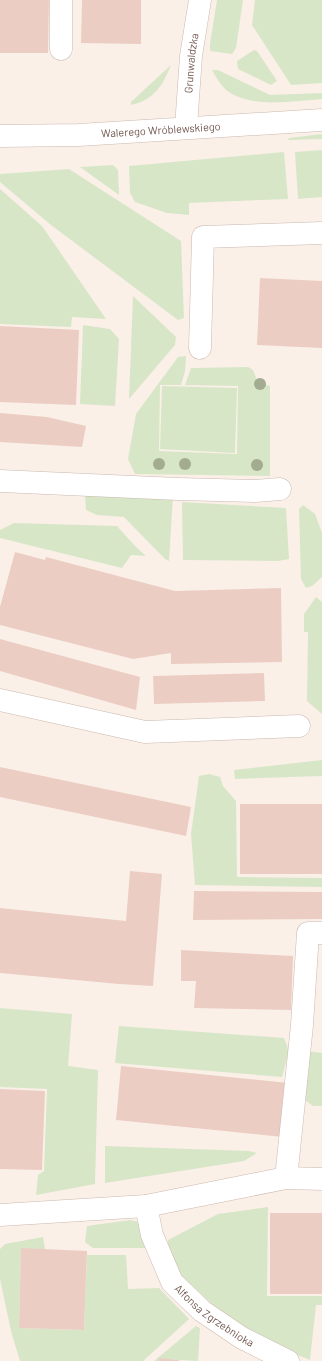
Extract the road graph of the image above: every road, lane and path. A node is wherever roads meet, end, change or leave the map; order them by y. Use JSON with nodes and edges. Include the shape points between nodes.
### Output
{"nodes":[{"id":1,"x":61,"y":0,"type":"edge"},
{"id":2,"x":200,"y":0,"type":"edge"},
{"id":3,"x":61,"y":49,"type":"dead end"},
{"id":4,"x":322,"y":120,"type":"edge"},
{"id":5,"x":186,"y":127,"type":"junction"},
{"id":6,"x":0,"y":136,"type":"edge"},
{"id":7,"x":322,"y":233,"type":"edge"},
{"id":8,"x":200,"y":348,"type":"dead end"},
{"id":9,"x":0,"y":481,"type":"edge"},
{"id":10,"x":280,"y":489,"type":"dead end"},
{"id":11,"x":0,"y":700,"type":"edge"},
{"id":12,"x":299,"y":726,"type":"dead end"},
{"id":13,"x":322,"y":933,"type":"edge"},
{"id":14,"x":286,"y":1178,"type":"junction"},
{"id":15,"x":322,"y":1179,"type":"edge"},
{"id":16,"x":146,"y":1206,"type":"junction"},
{"id":17,"x":0,"y":1215,"type":"edge"},
{"id":18,"x":288,"y":1361,"type":"edge"}],
"edges":[{"from":1,"to":3,"type":"street"},
{"from":2,"to":5,"type":"street","name":"Grunwaldzka","via":[[191,56]]},
{"from":4,"to":5,"type":"street","name":"Walerego Wróblewskiego"},
{"from":5,"to":6,"type":"street","name":"Walerego Wróblewskiego","via":[[79,135]]},
{"from":7,"to":8,"type":"street","via":[[204,237]]},
{"from":9,"to":10,"type":"street","via":[[178,489]]},
{"from":11,"to":12,"type":"street","via":[[145,732]]},
{"from":13,"to":14,"type":"street","via":[[308,933],[302,1025]]},
{"from":14,"to":15,"type":"street"},
{"from":14,"to":16,"type":"street"},
{"from":16,"to":17,"type":"street"},
{"from":16,"to":18,"type":"street","name":"Alfonsa Zgrzebnioka","via":[[152,1235],[172,1282],[202,1311],[236,1334]]}]}
